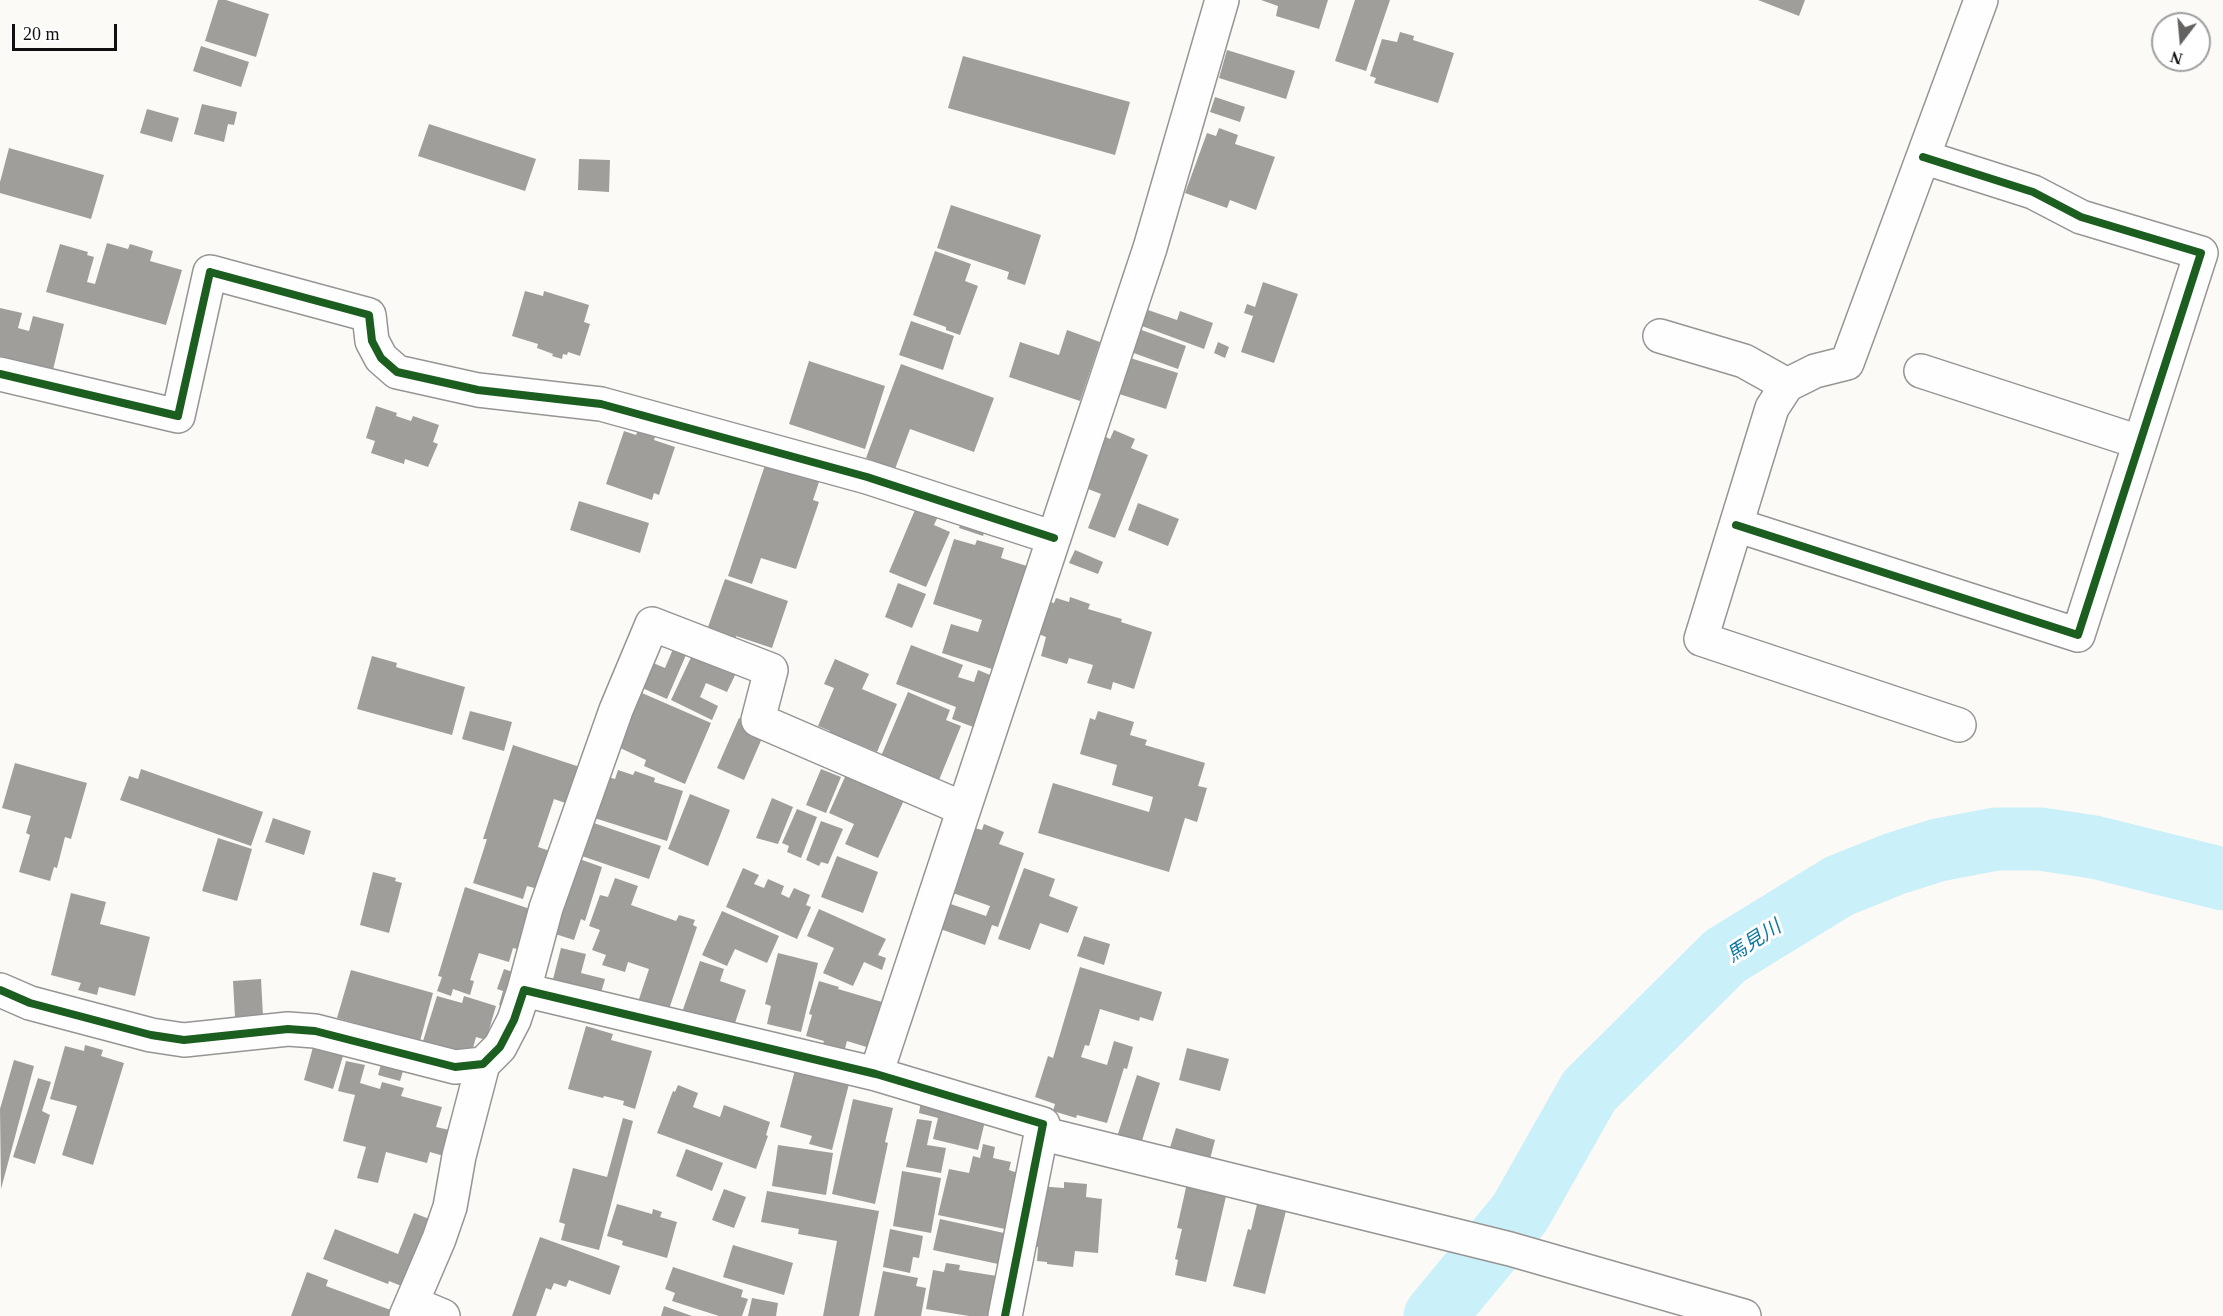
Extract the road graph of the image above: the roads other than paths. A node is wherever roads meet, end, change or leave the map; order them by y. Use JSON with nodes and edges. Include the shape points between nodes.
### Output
{"nodes":[{"id":1,"x":1222,"y":0,"type":"edge"},
{"id":2,"x":1982,"y":0,"type":"edge"},
{"id":3,"x":1923,"y":157,"type":"junction"},
{"id":4,"x":1660,"y":336,"type":"dead end"},
{"id":5,"x":1921,"y":371,"type":"dead end"},
{"id":6,"x":0,"y":374,"type":"edge"},
{"id":7,"x":1787,"y":385,"type":"junction"},
{"id":8,"x":2139,"y":442,"type":"junction"},
{"id":9,"x":1736,"y":525,"type":"junction"},
{"id":10,"x":1054,"y":538,"type":"junction"},
{"id":11,"x":1959,"y":724,"type":"dead end"},
{"id":12,"x":964,"y":809,"type":"junction"},
{"id":13,"x":0,"y":990,"type":"edge"},
{"id":14,"x":524,"y":990,"type":"junction"},
{"id":15,"x":483,"y":1064,"type":"junction"},
{"id":16,"x":876,"y":1074,"type":"junction"},
{"id":17,"x":1040,"y":1133,"type":"junction"},
{"id":18,"x":409,"y":1310,"type":"edge"},
{"id":19,"x":443,"y":1316,"type":"edge"},
{"id":20,"x":1005,"y":1316,"type":"edge"},
{"id":21,"x":1744,"y":1316,"type":"edge"}],
"edges":[{"from":1,"to":10,"type":"street","via":[[1150,248]]},
{"from":2,"to":3,"type":"street"},
{"from":3,"to":7,"type":"street","via":[[1847,363],[1815,371]]},
{"from":3,"to":8,"type":"street","via":[[2033,192],[2081,217],[2200,253]]},
{"from":4,"to":7,"type":"street","via":[[1744,361]]},
{"from":5,"to":8,"type":"street"},
{"from":6,"to":10,"type":"street","via":[[178,416],[210,272],[370,328],[381,358],[397,372],[478,390],[601,405],[867,477]]},
{"from":7,"to":9,"type":"street","via":[[1772,408]]},
{"from":8,"to":9,"type":"street","via":[[2078,635]]},
{"from":9,"to":11,"type":"street","via":[[1701,639]]},
{"from":10,"to":12,"type":"street"},
{"from":12,"to":14,"type":"street","via":[[758,720],[771,670],[652,624],[616,710],[546,908]]},
{"from":12,"to":16,"type":"street"},
{"from":13,"to":15,"type":"street","via":[[30,1004],[151,1035],[184,1040],[288,1029],[315,1031],[455,1067]]},
{"from":14,"to":15,"type":"street","via":[[510,1029],[500,1047]]},
{"from":14,"to":16,"type":"street"},
{"from":15,"to":18,"type":"street","via":[[450,1207]]},
{"from":16,"to":17,"type":"street","via":[[1043,1124]]},
{"from":17,"to":20,"type":"street"},
{"from":17,"to":21,"type":"street","via":[[1510,1249]]},
{"from":18,"to":19,"type":"street"}]}
